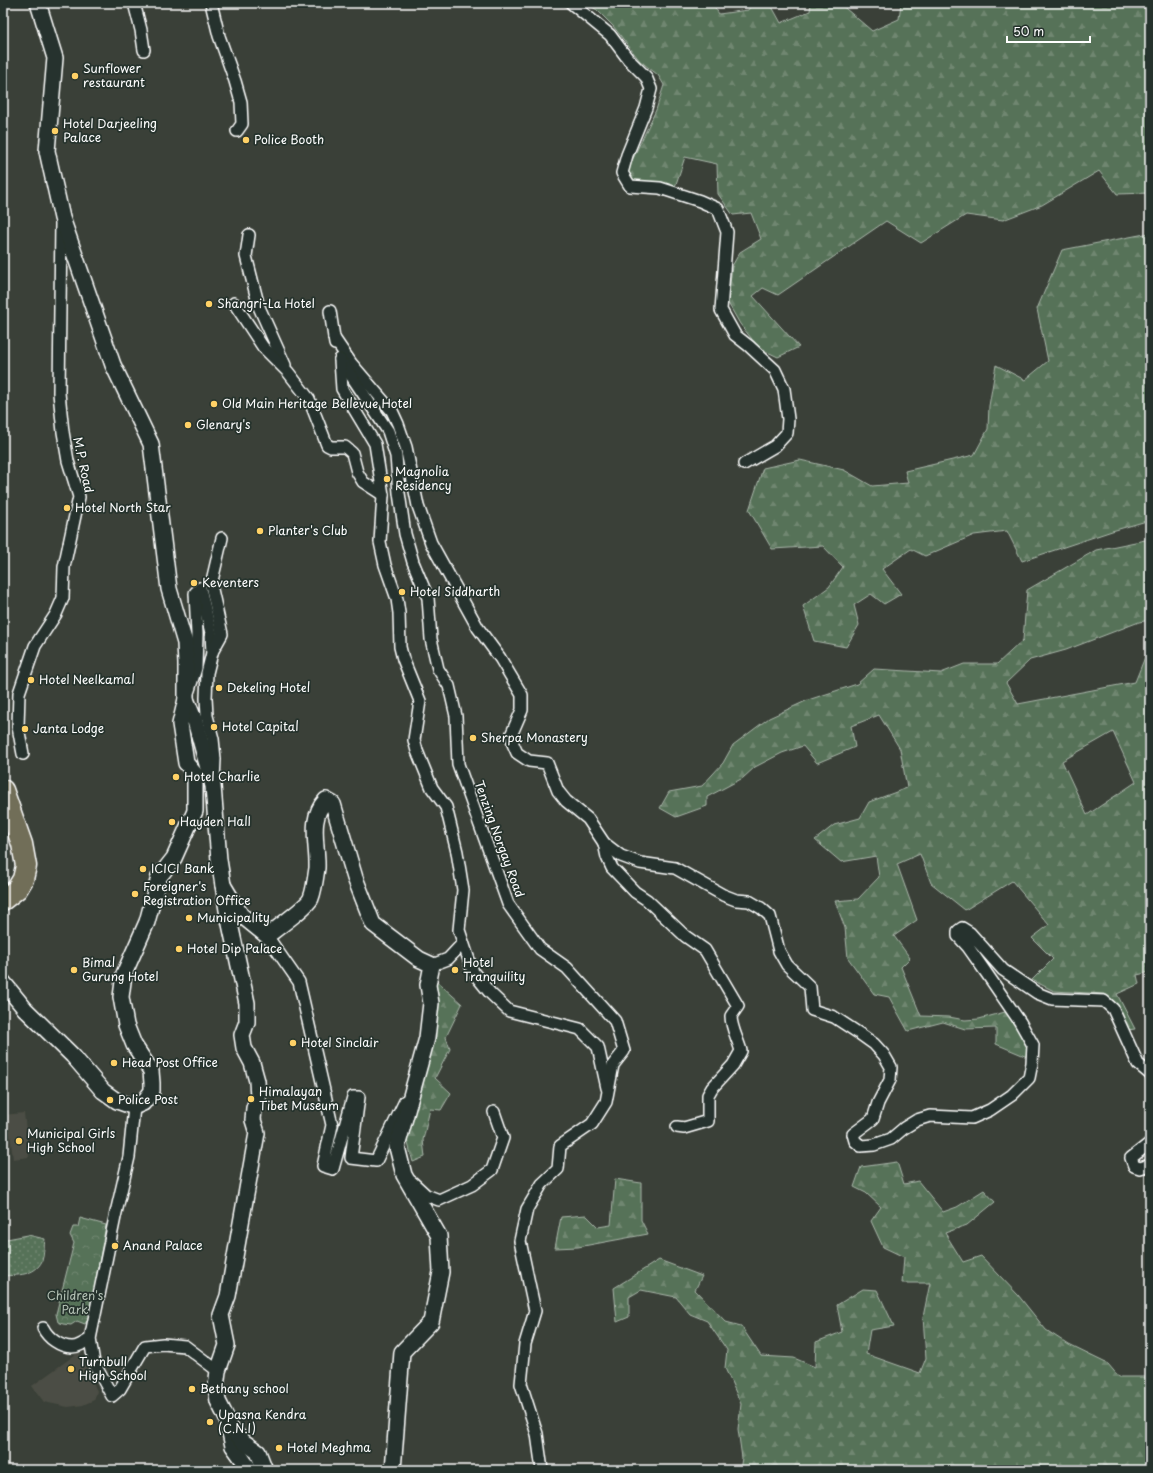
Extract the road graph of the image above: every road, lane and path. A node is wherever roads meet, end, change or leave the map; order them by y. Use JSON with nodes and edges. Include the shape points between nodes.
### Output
{"nodes":[{"id":1,"x":38,"y":3,"type":"edge"},
{"id":2,"x":134,"y":3,"type":"edge"},
{"id":3,"x":211,"y":3,"type":"edge"},
{"id":4,"x":571,"y":3,"type":"edge"},
{"id":5,"x":144,"y":50,"type":"dead end"},
{"id":6,"x":237,"y":131,"type":"dead end"},
{"id":7,"x":62,"y":218,"type":"junction"},
{"id":8,"x":249,"y":235,"type":"dead end"},
{"id":9,"x":234,"y":303,"type":"dead end"},
{"id":10,"x":330,"y":311,"type":"dead end"},
{"id":11,"x":334,"y":338,"type":"junction"},
{"id":12,"x":340,"y":359,"type":"junction"},
{"id":13,"x":288,"y":372,"type":"junction"},
{"id":14,"x":744,"y":464,"type":"dead end"},
{"id":15,"x":383,"y":495,"type":"junction"},
{"id":16,"x":222,"y":538,"type":"dead end"},
{"id":17,"x":212,"y":653,"type":"junction"},
{"id":18,"x":186,"y":698,"type":"junction"},
{"id":19,"x":23,"y":754,"type":"dead end"},
{"id":20,"x":214,"y":786,"type":"junction"},
{"id":21,"x":3,"y":790,"type":"edge"},
{"id":22,"x":604,"y":843,"type":"junction"},
{"id":23,"x":223,"y":885,"type":"junction"},
{"id":24,"x":3,"y":900,"type":"edge"},
{"id":25,"x":267,"y":936,"type":"junction"},
{"id":26,"x":463,"y":943,"type":"junction"},
{"id":27,"x":432,"y":965,"type":"junction"},
{"id":28,"x":3,"y":982,"type":"edge"},
{"id":29,"x":1150,"y":1074,"type":"edge"},
{"id":30,"x":417,"y":1075,"type":"junction"},
{"id":31,"x":608,"y":1093,"type":"junction"},
{"id":32,"x":134,"y":1107,"type":"junction"},
{"id":33,"x":494,"y":1112,"type":"dead end"},
{"id":34,"x":677,"y":1127,"type":"dead end"},
{"id":35,"x":1150,"y":1143,"type":"edge"},
{"id":36,"x":1150,"y":1165,"type":"edge"},
{"id":37,"x":404,"y":1175,"type":"junction"},
{"id":38,"x":43,"y":1328,"type":"dead end"},
{"id":39,"x":90,"y":1339,"type":"junction"},
{"id":40,"x":218,"y":1370,"type":"junction"},
{"id":41,"x":228,"y":1422,"type":"junction"},
{"id":42,"x":248,"y":1470,"type":"edge"},
{"id":43,"x":265,"y":1470,"type":"edge"},
{"id":44,"x":393,"y":1470,"type":"edge"},
{"id":45,"x":542,"y":1470,"type":"edge"}],
"edges":[{"from":1,"to":7,"type":"street","via":[[54,58],[47,151]]},
{"from":2,"to":5,"type":"street"},
{"from":3,"to":6,"type":"street","via":[[240,102],[242,124]]},
{"from":4,"to":14,"type":"street","via":[[610,35],[646,77],[651,89],[622,173],[630,186],[660,188],[718,209],[728,232],[721,310],[735,335],[775,370],[784,389],[788,419],[787,433],[775,446]]},
{"from":7,"to":18,"type":"street","via":[[113,365],[151,444],[169,589],[185,643]]},
{"from":7,"to":19,"type":"street","name":"M.P. Road","via":[[59,393],[68,461],[79,497],[64,567],[62,598],[56,614],[36,646],[19,693],[18,727]]},
{"from":8,"to":13,"type":"street","via":[[246,256],[259,307]]},
{"from":9,"to":13,"type":"street","via":[[263,347]]},
{"from":10,"to":11,"type":"street"},
{"from":11,"to":12,"type":"street"},
{"from":11,"to":22,"type":"street","via":[[392,411],[406,447],[418,506],[431,543],[478,628],[522,695],[522,710],[512,733],[517,753],[529,761],[547,764],[558,791],[588,819]]},
{"from":12,"to":15,"type":"street","via":[[342,388],[375,444]]},
{"from":12,"to":31,"type":"street","name":"Tenzing Norgay Road","via":[[388,431],[396,456],[405,534],[428,598],[438,669],[450,686],[456,716],[458,764],[508,904],[540,949],[567,968],[615,1021],[624,1051],[613,1065]]},
{"from":13,"to":15,"type":"street","via":[[309,398],[327,445],[345,447],[352,453],[357,472],[363,482]]},
{"from":15,"to":26,"type":"street","via":[[380,542],[400,612],[400,647],[403,659],[420,701],[414,740],[432,788],[446,807],[457,852],[463,890],[460,930]]},
{"from":16,"to":17,"type":"street","via":[[211,585],[222,634]]},
{"from":17,"to":18,"type":"street","via":[[211,633],[200,588],[195,593],[196,668]]},
{"from":17,"to":20,"type":"street","via":[[207,673],[206,698],[215,760]]},
{"from":18,"to":20,"type":"street"},
{"from":18,"to":32,"type":"street","via":[[180,724],[186,763],[195,774],[195,811],[174,858],[159,876],[147,922],[124,974],[121,997],[126,1024],[134,1044],[151,1071],[152,1091],[144,1103]]},
{"from":20,"to":23,"type":"street"},
{"from":21,"to":24,"type":"highway","via":[[22,844],[26,866],[17,889]]},
{"from":22,"to":29,"type":"street","via":[[621,856],[640,863],[675,868],[723,895],[750,902],[770,916],[778,950],[787,965],[810,986],[812,1010],[834,1017],[874,1044],[891,1067],[890,1080],[873,1119],[853,1134],[855,1141],[861,1146],[874,1146],[891,1139],[917,1120],[930,1116],[972,1118],[990,1110],[1012,1095],[1029,1078],[1033,1045],[1020,1022],[958,936],[958,931],[962,928],[970,933],[1003,970],[1037,993],[1052,998],[1104,1001],[1113,1009],[1138,1064]]},
{"from":22,"to":34,"type":"street","via":[[612,868],[635,892],[705,950],[738,1006],[731,1016],[731,1025],[742,1051],[708,1095],[708,1121],[684,1128]]},
{"from":23,"to":25,"type":"street","via":[[241,916]]},
{"from":23,"to":40,"type":"street","via":[[246,1003],[247,1022],[242,1035],[244,1048],[252,1063],[258,1097],[253,1120],[257,1132],[228,1296],[221,1314],[228,1346]]},
{"from":25,"to":27,"type":"street","via":[[311,899],[317,868],[314,832],[320,806],[326,800],[333,804],[354,878],[373,924],[419,959]]},
{"from":25,"to":30,"type":"street","via":[[299,982],[332,1126],[323,1166],[333,1168],[353,1097],[359,1097],[351,1158],[376,1161]]},
{"from":26,"to":27,"type":"street","via":[[448,959]]},
{"from":26,"to":31,"type":"street","via":[[473,972],[490,994],[509,1011],[580,1029],[598,1047]]},
{"from":27,"to":30,"type":"street","via":[[428,985],[431,1003],[427,1038]]},
{"from":28,"to":32,"type":"street","via":[[25,1009],[73,1056],[103,1091],[117,1101]]},
{"from":30,"to":37,"type":"street","via":[[397,1147]]},
{"from":31,"to":45,"type":"street","name":"Tenzing Norgay Road","via":[[606,1102],[592,1124],[560,1146],[558,1169],[542,1184],[527,1209],[520,1242],[535,1311],[525,1344],[521,1384],[537,1434]]},
{"from":32,"to":39,"type":"street","via":[[129,1157]]},
{"from":33,"to":37,"type":"street","via":[[503,1138],[492,1170],[472,1185],[439,1200],[426,1195]]},
{"from":35,"to":36,"type":"street","via":[[1131,1158],[1134,1166],[1140,1168]]},
{"from":37,"to":44,"type":"street","via":[[439,1236],[441,1272],[431,1322],[402,1352]]},
{"from":38,"to":39,"type":"street","via":[[46,1336],[64,1346],[73,1347]]},
{"from":39,"to":40,"type":"street","via":[[94,1364],[112,1396],[120,1389],[144,1346],[185,1346]]},
{"from":40,"to":41,"type":"street","via":[[218,1401]]},
{"from":41,"to":42,"type":"street","via":[[233,1446]]},
{"from":41,"to":43,"type":"street","via":[[244,1442],[258,1452]]}]}
